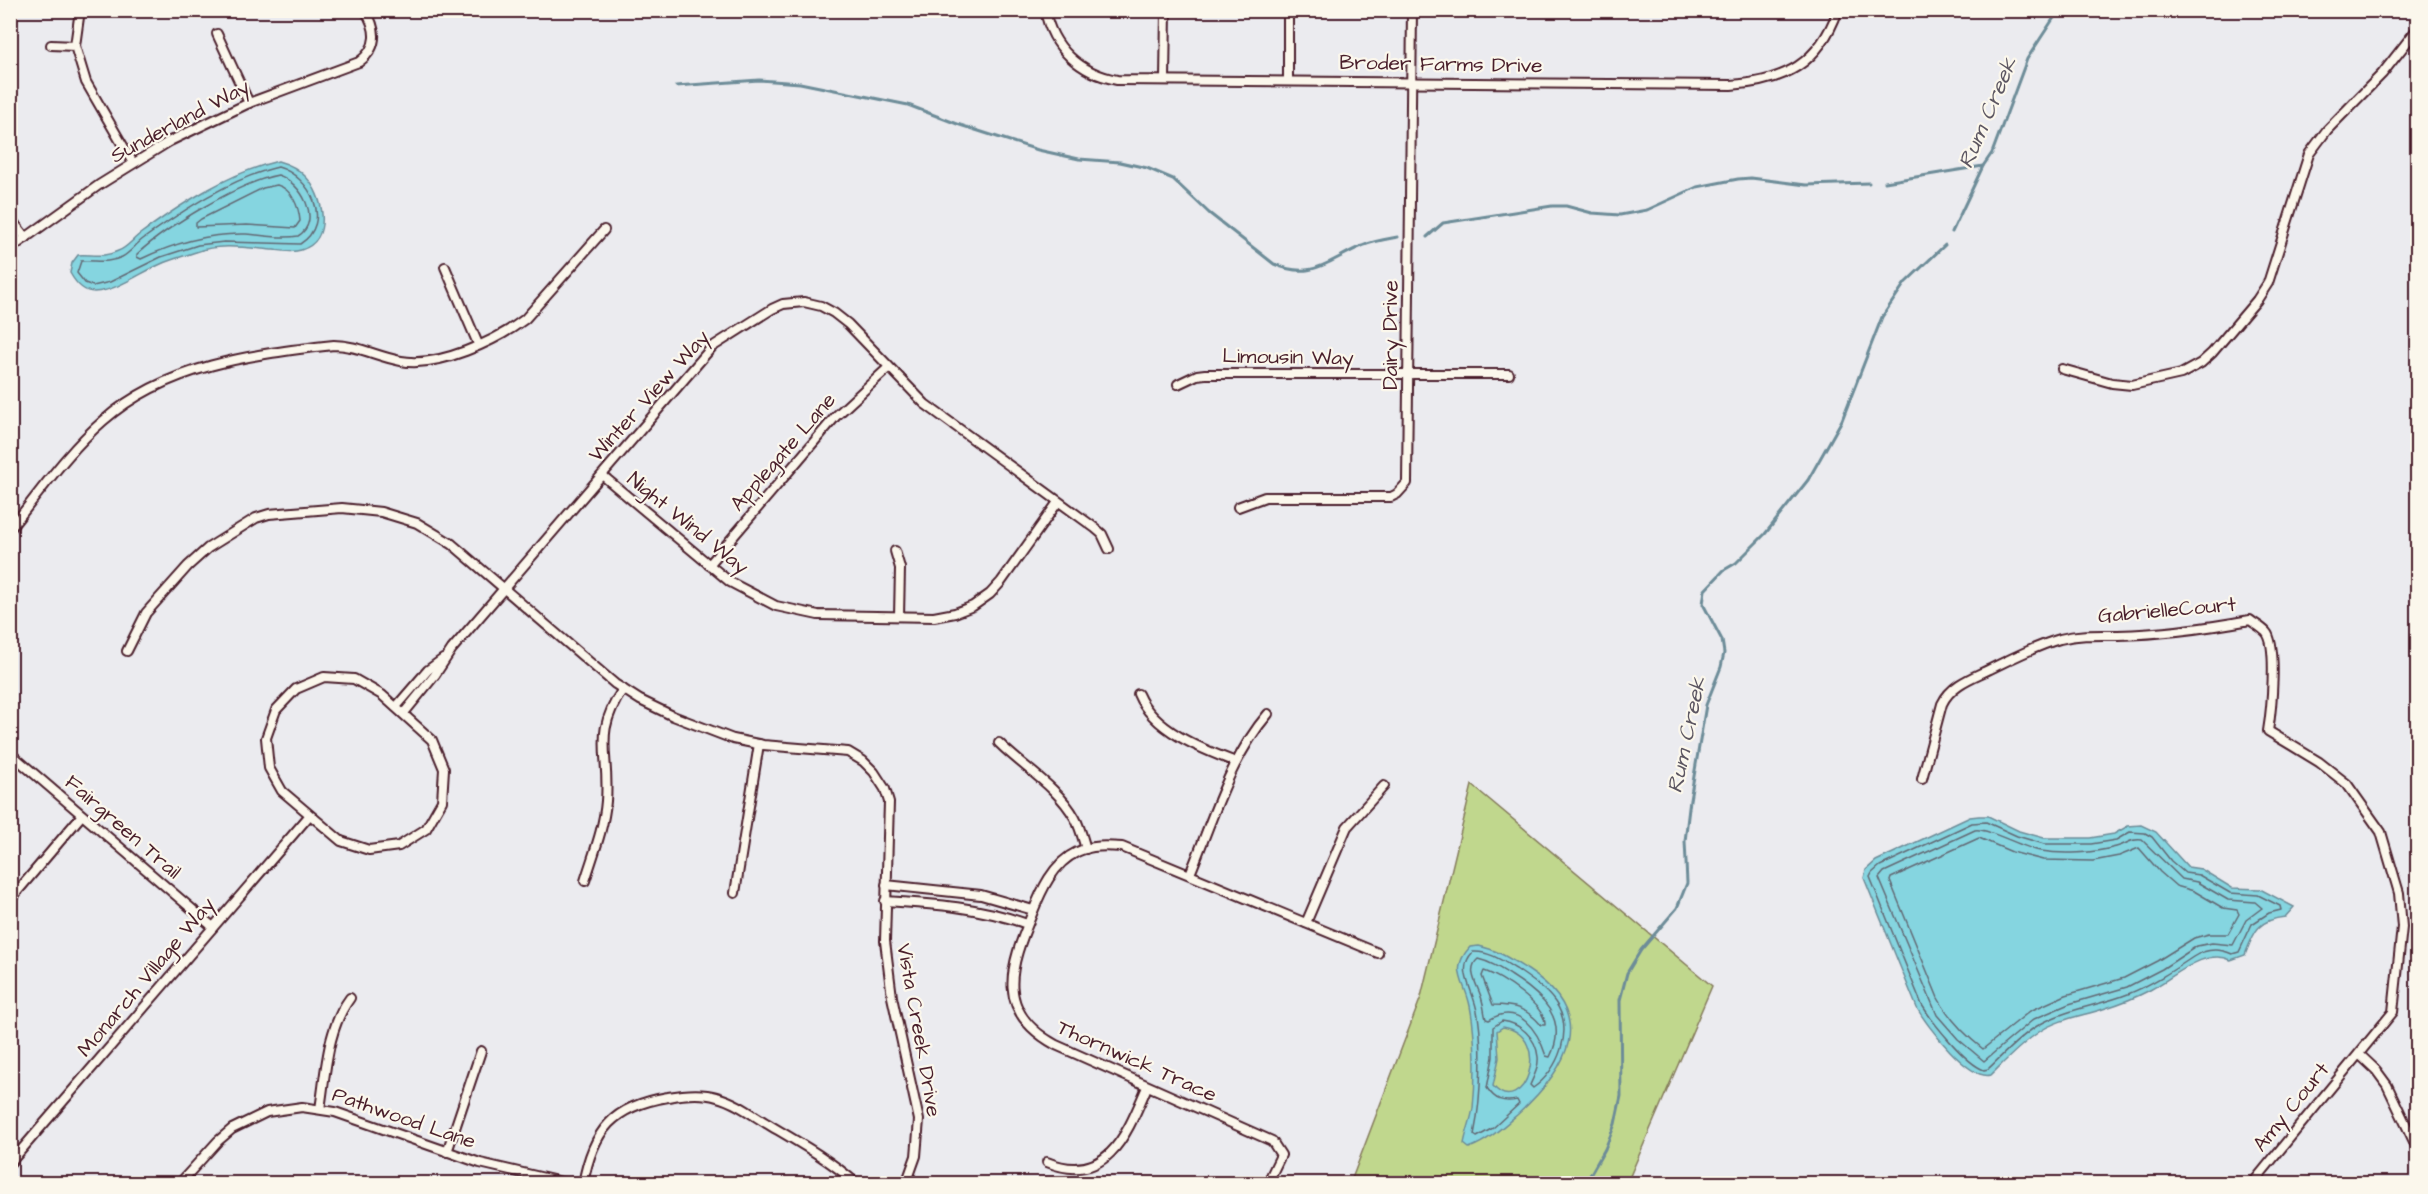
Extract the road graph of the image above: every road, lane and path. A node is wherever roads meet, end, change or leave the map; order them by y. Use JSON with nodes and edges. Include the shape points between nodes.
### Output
{"nodes":[{"id":1,"x":80,"y":10,"type":"edge"},
{"id":2,"x":365,"y":10,"type":"edge"},
{"id":3,"x":1045,"y":10,"type":"edge"},
{"id":4,"x":1166,"y":10,"type":"edge"},
{"id":5,"x":1288,"y":10,"type":"edge"},
{"id":6,"x":1412,"y":10,"type":"edge"},
{"id":7,"x":1838,"y":10,"type":"edge"},
{"id":8,"x":2418,"y":28,"type":"edge"},
{"id":9,"x":218,"y":34,"type":"dead end"},
{"id":10,"x":51,"y":45,"type":"dead end"},
{"id":11,"x":75,"y":46,"type":"junction"},
{"id":12,"x":1165,"y":80,"type":"junction"},
{"id":13,"x":1288,"y":80,"type":"junction"},
{"id":14,"x":1410,"y":81,"type":"junction"},
{"id":15,"x":249,"y":103,"type":"junction"},
{"id":16,"x":133,"y":163,"type":"junction"},
{"id":17,"x":10,"y":218,"type":"edge"},
{"id":18,"x":604,"y":230,"type":"dead end"},
{"id":19,"x":26,"y":238,"type":"junction"},
{"id":20,"x":10,"y":249,"type":"edge"},
{"id":21,"x":445,"y":267,"type":"dead end"},
{"id":22,"x":478,"y":344,"type":"junction"},
{"id":23,"x":888,"y":368,"type":"junction"},
{"id":24,"x":2062,"y":369,"type":"dead end"},
{"id":25,"x":1509,"y":374,"type":"dead end"},
{"id":26,"x":1408,"y":376,"type":"junction"},
{"id":27,"x":1178,"y":384,"type":"dead end"},
{"id":28,"x":602,"y":475,"type":"junction"},
{"id":29,"x":1058,"y":502,"type":"junction"},
{"id":30,"x":1238,"y":507,"type":"dead end"},
{"id":31,"x":10,"y":529,"type":"edge"},
{"id":32,"x":1108,"y":549,"type":"dead end"},
{"id":33,"x":895,"y":551,"type":"dead end"},
{"id":34,"x":709,"y":565,"type":"junction"},
{"id":35,"x":504,"y":588,"type":"junction"},
{"id":36,"x":899,"y":616,"type":"junction"},
{"id":37,"x":127,"y":651,"type":"dead end"},
{"id":38,"x":448,"y":655,"type":"junction"},
{"id":39,"x":623,"y":689,"type":"junction"},
{"id":40,"x":1138,"y":694,"type":"dead end"},
{"id":41,"x":396,"y":707,"type":"junction"},
{"id":42,"x":404,"y":713,"type":"junction"},
{"id":43,"x":1268,"y":714,"type":"dead end"},
{"id":44,"x":999,"y":743,"type":"dead end"},
{"id":45,"x":759,"y":744,"type":"junction"},
{"id":46,"x":10,"y":753,"type":"edge"},
{"id":47,"x":1236,"y":762,"type":"junction"},
{"id":48,"x":1922,"y":778,"type":"dead end"},
{"id":49,"x":1384,"y":786,"type":"dead end"},
{"id":50,"x":82,"y":815,"type":"junction"},
{"id":51,"x":309,"y":816,"type":"junction"},
{"id":52,"x":1086,"y":849,"type":"junction"},
{"id":53,"x":1190,"y":874,"type":"junction"},
{"id":54,"x":585,"y":881,"type":"dead end"},
{"id":55,"x":886,"y":885,"type":"junction"},
{"id":56,"x":960,"y":892,"type":"junction"},
{"id":57,"x":735,"y":893,"type":"dead end"},
{"id":58,"x":10,"y":900,"type":"edge"},
{"id":59,"x":885,"y":901,"type":"junction"},
{"id":60,"x":961,"y":906,"type":"junction"},
{"id":61,"x":1033,"y":910,"type":"junction"},
{"id":62,"x":1306,"y":923,"type":"junction"},
{"id":63,"x":1028,"y":924,"type":"junction"},
{"id":64,"x":213,"y":927,"type":"junction"},
{"id":65,"x":1378,"y":953,"type":"dead end"},
{"id":66,"x":350,"y":998,"type":"dead end"},
{"id":67,"x":2394,"y":1012,"type":"joint"},
{"id":68,"x":481,"y":1051,"type":"dead end"},
{"id":69,"x":2359,"y":1054,"type":"junction"},
{"id":70,"x":1147,"y":1086,"type":"junction"},
{"id":71,"x":320,"y":1108,"type":"junction"},
{"id":72,"x":2418,"y":1150,"type":"edge"},
{"id":73,"x":447,"y":1152,"type":"junction"},
{"id":74,"x":1047,"y":1162,"type":"dead end"},
{"id":75,"x":10,"y":1163,"type":"edge"},
{"id":76,"x":1268,"y":1182,"type":"edge"},
{"id":77,"x":179,"y":1184,"type":"edge"},
{"id":78,"x":570,"y":1184,"type":"edge"},
{"id":79,"x":583,"y":1184,"type":"edge"},
{"id":80,"x":857,"y":1184,"type":"edge"},
{"id":81,"x":906,"y":1184,"type":"edge"},
{"id":82,"x":2252,"y":1184,"type":"edge"}],
"edges":[{"from":1,"to":11,"type":"street"},
{"from":2,"to":15,"type":"street","name":"Sunderland Way","via":[[375,38],[364,58]]},
{"from":3,"to":12,"type":"street","name":"Broder Farms Drive","via":[[1055,40],[1090,72],[1117,80]]},
{"from":4,"to":12,"type":"street"},
{"from":5,"to":13,"type":"street"},
{"from":6,"to":14,"type":"street","name":"Dairy Drive"},
{"from":7,"to":14,"type":"street","name":"Broder Farms Drive","via":[[1821,44],[1808,58],[1789,72],[1758,83]]},
{"from":8,"to":24,"type":"street","via":[[2377,80],[2309,154],[2268,283],[2207,358],[2181,374],[2132,385]]},
{"from":9,"to":15,"type":"street"},
{"from":10,"to":11,"type":"street"},
{"from":11,"to":16,"type":"street","via":[[91,93]]},
{"from":12,"to":13,"type":"street","name":"Broder Farms Drive"},
{"from":13,"to":14,"type":"street","name":"Broder Farms Drive"},
{"from":14,"to":26,"type":"street","name":"Dairy Drive"},
{"from":15,"to":16,"type":"street","name":"Sunderland Way"},
{"from":16,"to":19,"type":"street","name":"Sunderland Way"},
{"from":17,"to":19,"type":"street"},
{"from":18,"to":22,"type":"street","via":[[529,315],[509,330]]},
{"from":19,"to":20,"type":"street","name":"Sunderland Way"},
{"from":21,"to":22,"type":"street"},
{"from":22,"to":31,"type":"street","via":[[445,359],[418,363],[334,345],[219,363],[168,380],[122,406],[97,426]]},
{"from":23,"to":28,"type":"street","name":"Winter View Way","via":[[834,313],[804,302],[783,304],[712,347]]},
{"from":23,"to":29,"type":"street","name":"Winter View Way","via":[[937,415]]},
{"from":23,"to":34,"type":"street","name":"Applegate Lane","via":[[836,416]]},
{"from":25,"to":26,"type":"street","name":"Limousin Way"},
{"from":26,"to":27,"type":"street","name":"Limousin Way","via":[[1205,374]]},
{"from":26,"to":30,"type":"street","name":"Dairy Drive","via":[[1407,483],[1397,494],[1383,498],[1265,497]]},
{"from":28,"to":34,"type":"street","name":"Night Wind Way"},
{"from":28,"to":35,"type":"street","name":"Winter View Way"},
{"from":29,"to":32,"type":"street","name":"Winter View Way","via":[[1102,534]]},
{"from":29,"to":36,"type":"street","name":"Night Wind Way","via":[[1002,582],[982,600],[945,615]]},
{"from":33,"to":36,"type":"street","via":[[900,568]]},
{"from":34,"to":36,"type":"street","name":"Night Wind Way","via":[[744,592],[790,611]]},
{"from":35,"to":37,"type":"street","name":"Vista Creek Drive","via":[[445,538],[398,516],[351,508],[269,514],[215,544],[188,566],[146,613]]},
{"from":35,"to":38,"type":"street","name":"Winter View Way"},
{"from":35,"to":39,"type":"street","name":"Vista Creek Drive"},
{"from":38,"to":41,"type":"street","name":"Winter View Way","via":[[428,670]]},
{"from":38,"to":42,"type":"street","name":"Winter View Way"},
{"from":39,"to":45,"type":"street","name":"Vista Creek Drive","via":[[688,723]]},
{"from":39,"to":54,"type":"street","via":[[604,728],[606,806]]},
{"from":40,"to":47,"type":"street","via":[[1164,726]]},
{"from":41,"to":42,"type":"street"},
{"from":41,"to":51,"type":"street","via":[[382,694],[354,679],[324,677],[296,688],[276,710],[266,738],[269,768],[282,791]]},
{"from":42,"to":51,"type":"street","via":[[432,740],[444,769],[442,801],[426,829],[399,846],[369,850],[341,841]]},
{"from":43,"to":47,"type":"street"},
{"from":44,"to":52,"type":"street","via":[[1068,807]]},
{"from":45,"to":55,"type":"street","name":"Vista Creek Drive","via":[[846,752],[874,771],[889,802]]},
{"from":45,"to":57,"type":"street"},
{"from":46,"to":50,"type":"street","name":"Fairgreen Trail"},
{"from":47,"to":53,"type":"street"},
{"from":48,"to":67,"type":"street","name":"GabrielleCourt","via":[[1947,693],[1977,675],[2059,639],[2250,621],[2267,633],[2271,644],[2268,732],[2319,762],[2346,784],[2381,832],[2399,893],[2402,927]]},
{"from":49,"to":62,"type":"street","via":[[1347,827]]},
{"from":50,"to":58,"type":"street"},
{"from":50,"to":64,"type":"street","name":"Fairgreen Trail"},
{"from":51,"to":64,"type":"street","name":"Monarch Village Way"},
{"from":52,"to":53,"type":"street","name":"Thornwick Trace","via":[[1128,848]]},
{"from":52,"to":61,"type":"street","name":"Thornwick Trace","via":[[1057,868]]},
{"from":53,"to":62,"type":"street","name":"Thornwick Trace"},
{"from":55,"to":56,"type":"street"},
{"from":55,"to":59,"type":"street","name":"Vista Creek Drive"},
{"from":56,"to":60,"type":"street"},
{"from":56,"to":61,"type":"street","via":[[998,898]]},
{"from":59,"to":60,"type":"street"},
{"from":59,"to":81,"type":"street","name":"Vista Creek Drive","via":[[888,977],[919,1120],[916,1156]]},
{"from":60,"to":63,"type":"street"},
{"from":61,"to":63,"type":"street","name":"Thornwick Trace"},
{"from":62,"to":65,"type":"street","name":"Thornwick Trace"},
{"from":63,"to":70,"type":"street","name":"Thornwick Trace","via":[[1014,959],[1011,982],[1027,1024],[1056,1045]]},
{"from":64,"to":75,"type":"street","name":"Monarch Village Way"},
{"from":66,"to":71,"type":"street","via":[[333,1032]]},
{"from":67,"to":69,"type":"street","name":"Amy Court"},
{"from":68,"to":73,"type":"street"},
{"from":69,"to":72,"type":"street","via":[[2387,1085]]},
{"from":69,"to":82,"type":"street","name":"Amy Court"},
{"from":70,"to":74,"type":"street","via":[[1125,1136],[1106,1156],[1069,1167]]},
{"from":70,"to":76,"type":"street","name":"Thornwick Trace","via":[[1272,1141],[1281,1155]]},
{"from":71,"to":73,"type":"street","name":"Pathwood Lane"},
{"from":71,"to":77,"type":"street","name":"Pathwood Lane","via":[[285,1108],[250,1119],[218,1141]]},
{"from":73,"to":78,"type":"street","name":"Pathwood Lane"},
{"from":79,"to":80,"type":"street","via":[[592,1148],[602,1130],[617,1116],[647,1101],[696,1094],[736,1105],[827,1159]]}]}
